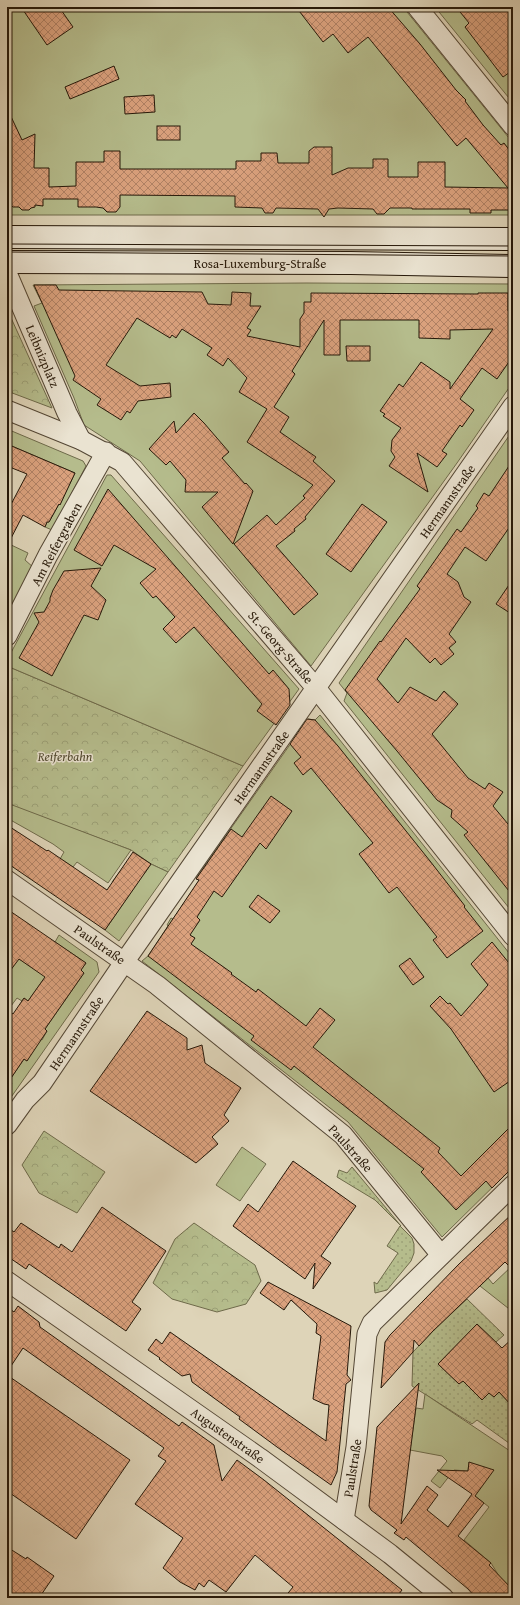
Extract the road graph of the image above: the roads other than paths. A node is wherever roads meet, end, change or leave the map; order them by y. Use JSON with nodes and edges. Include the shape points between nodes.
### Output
{"nodes":[{"id":1,"x":418,"y":7,"type":"edge"},
{"id":2,"x":513,"y":126,"type":"edge"},
{"id":3,"x":7,"y":237,"type":"edge"},
{"id":4,"x":513,"y":239,"type":"edge"},
{"id":5,"x":7,"y":262,"type":"edge"},
{"id":6,"x":513,"y":266,"type":"edge"},
{"id":7,"x":7,"y":273,"type":"edge"},
{"id":8,"x":513,"y":406,"type":"edge"},
{"id":9,"x":7,"y":410,"type":"edge"},
{"id":10,"x":80,"y":440,"type":"junction"},
{"id":11,"x":106,"y":452,"type":"junction"},
{"id":12,"x":7,"y":636,"type":"edge"},
{"id":13,"x":316,"y":688,"type":"junction"},
{"id":14,"x":7,"y":880,"type":"edge"},
{"id":15,"x":513,"y":936,"type":"edge"},
{"id":16,"x":125,"y":961,"type":"junction"},
{"id":17,"x":7,"y":1125,"type":"edge"},
{"id":18,"x":513,"y":1185,"type":"edge"},
{"id":19,"x":441,"y":1255,"type":"junction"},
{"id":20,"x":7,"y":1281,"type":"edge"},
{"id":21,"x":344,"y":1520,"type":"junction"},
{"id":22,"x":444,"y":1598,"type":"edge"}],
"edges":[{"from":1,"to":2,"type":"street"},
{"from":3,"to":4,"type":"street","name":"Rosa-Luxemburg-Straße"},
{"from":5,"to":6,"type":"street","name":"Rosa-Luxemburg-Straße"},
{"from":7,"to":10,"type":"street","name":"Leibnizplatz"},
{"from":8,"to":13,"type":"street","name":"Hermannstraße"},
{"from":9,"to":10,"type":"street","name":"St.-Georg-Straße"},
{"from":10,"to":11,"type":"street","name":"St.-Georg-Straße"},
{"from":11,"to":12,"type":"street","name":"Am Reifergraben"},
{"from":11,"to":13,"type":"street","name":"St.-Georg-Straße","via":[[122,462],[149,491]]},
{"from":13,"to":15,"type":"street","name":"St.-Georg-Straße"},
{"from":13,"to":16,"type":"street","name":"Hermannstraße"},
{"from":14,"to":16,"type":"street","name":"Paulstraße"},
{"from":16,"to":17,"type":"street","name":"Hermannstraße","via":[[42,1083],[24,1100]]},
{"from":16,"to":19,"type":"street","name":"Paulstraße","via":[[343,1135]]},
{"from":18,"to":19,"type":"street"},
{"from":19,"to":21,"type":"street","name":"Paulstraße","via":[[381,1313],[367,1334],[356,1447]]},
{"from":20,"to":21,"type":"street","name":"Augustenstraße"},
{"from":21,"to":22,"type":"street","name":"Augustenstraße"}]}
